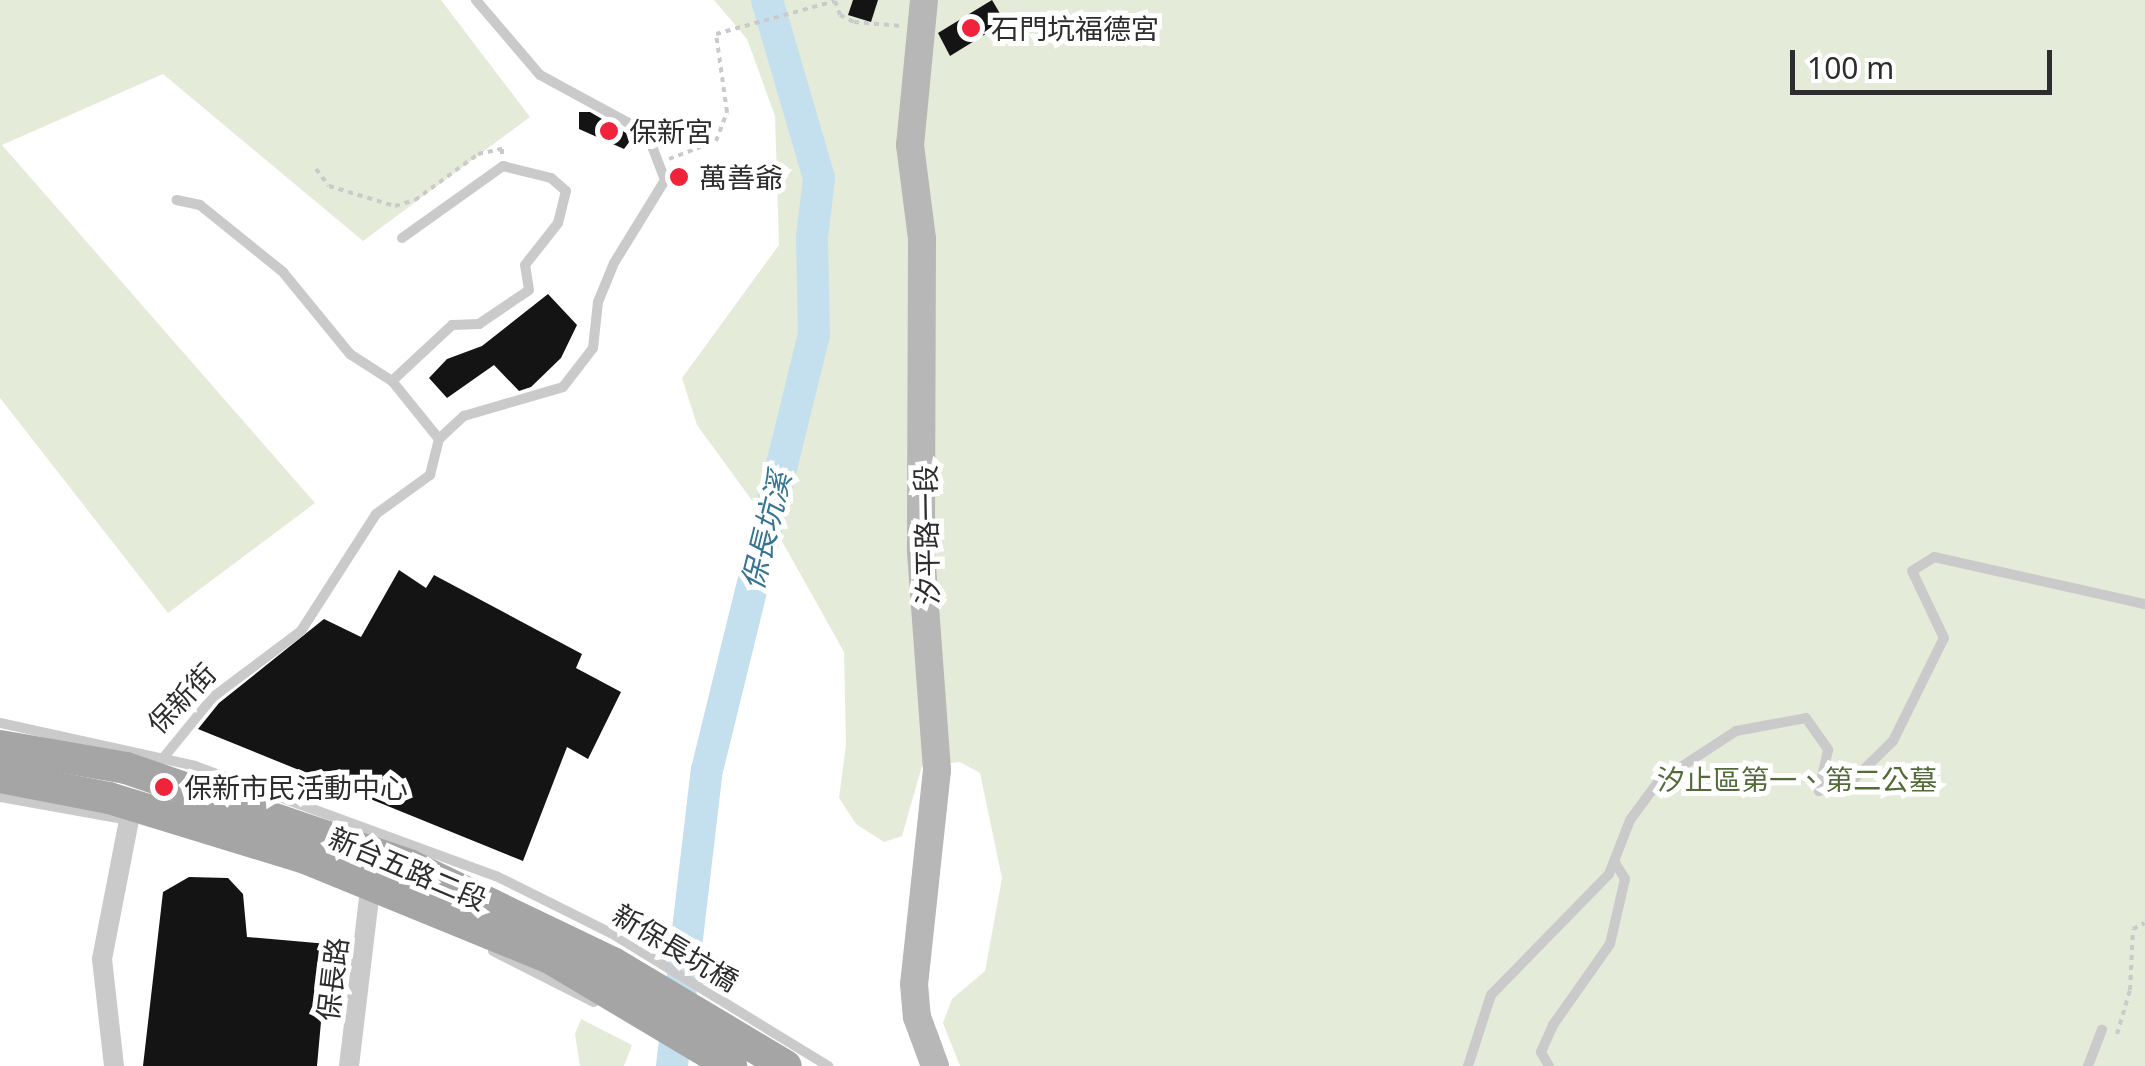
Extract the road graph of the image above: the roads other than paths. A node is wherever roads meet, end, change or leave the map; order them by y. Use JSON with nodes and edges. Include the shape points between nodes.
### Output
{"nodes":[{"id":1,"x":476,"y":0,"type":"edge"},
{"id":2,"x":923,"y":10,"type":"edge"},
{"id":3,"x":177,"y":200,"type":"dead end"},
{"id":4,"x":402,"y":238,"type":"dead end"},
{"id":5,"x":392,"y":381,"type":"junction"},
{"id":6,"x":439,"y":438,"type":"junction"},
{"id":7,"x":2145,"y":604,"type":"edge"},
{"id":8,"x":0,"y":723,"type":"edge"},
{"id":9,"x":0,"y":746,"type":"edge"},
{"id":10,"x":162,"y":756,"type":"junction"},
{"id":11,"x":0,"y":777,"type":"edge"},
{"id":12,"x":0,"y":797,"type":"edge"},
{"id":13,"x":130,"y":820,"type":"junction"},
{"id":14,"x":1614,"y":862,"type":"junction"},
{"id":15,"x":369,"y":899,"type":"junction"},
{"id":16,"x":2102,"y":1030,"type":"dead end"},
{"id":17,"x":114,"y":1066,"type":"edge"},
{"id":18,"x":349,"y":1066,"type":"edge"},
{"id":19,"x":708,"y":1066,"type":"edge"},
{"id":20,"x":732,"y":1066,"type":"edge"},
{"id":21,"x":786,"y":1066,"type":"edge"},
{"id":22,"x":828,"y":1066,"type":"edge"},
{"id":23,"x":935,"y":1066,"type":"edge"},
{"id":24,"x":1468,"y":1066,"type":"edge"},
{"id":25,"x":1550,"y":1066,"type":"edge"},
{"id":26,"x":2088,"y":1066,"type":"edge"}],
"edges":[{"from":1,"to":6,"type":"lane","via":[[540,75],[634,126],[660,162],[662,194],[614,263],[598,302],[593,348],[563,388],[464,416]]},
{"from":2,"to":23,"type":"street","name":"汐平路一段","via":[[910,145],[922,239],[921,552],[937,770],[914,984],[917,1017]]},
{"from":3,"to":5,"type":"lane","via":[[200,205],[234,230],[282,272],[350,354]]},
{"from":4,"to":5,"type":"lane","via":[[503,166],[551,178],[566,191],[558,223],[525,264],[529,290],[479,324],[452,325]]},
{"from":5,"to":6,"type":"lane"},
{"from":6,"to":10,"type":"lane","name":"保新街","via":[[430,474],[376,514],[302,631],[213,697]]},
{"from":7,"to":14,"type":"lane","via":[[1934,557],[1912,571],[1944,638],[1893,740],[1852,780],[1819,791],[1828,750],[1806,718],[1736,731],[1658,782],[1630,820]]},
{"from":8,"to":10,"type":"lane","name":"新保長坑橋"},
{"from":9,"to":21,"type":"main road","name":"新台五路二段","via":[[126,768],[409,865],[581,946]]},
{"from":10,"to":13,"type":"lane","name":"保新街"},
{"from":10,"to":22,"type":"lane","name":"新保長坑橋","via":[[496,876],[611,933]]},
{"from":11,"to":20,"type":"main road","name":"新台五路二段","via":[[143,807],[322,864],[550,958]]},
{"from":12,"to":13,"type":"lane"},
{"from":13,"to":15,"type":"lane"},
{"from":13,"to":17,"type":"street","name":"保新街","via":[[102,959]]},
{"from":14,"to":24,"type":"lane","via":[[1491,994]]},
{"from":14,"to":25,"type":"lane","via":[[1625,879],[1610,944],[1553,1025],[1541,1052]]},
{"from":15,"to":18,"type":"street","name":"保長路"},
{"from":15,"to":19,"type":"lane","via":[[473,941]]},
{"from":16,"to":26,"type":"lane"}]}
